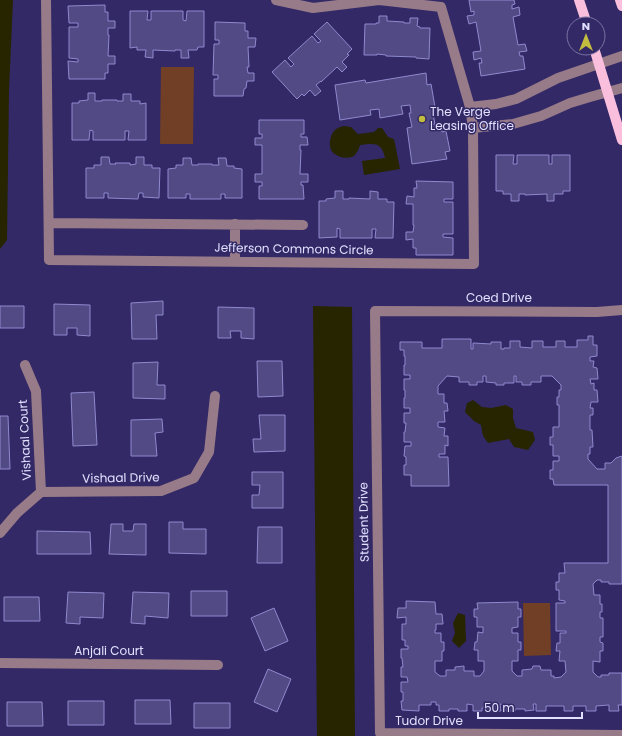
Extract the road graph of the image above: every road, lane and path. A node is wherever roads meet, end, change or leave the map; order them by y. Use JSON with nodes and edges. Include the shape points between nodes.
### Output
{"nodes":[{"id":1,"x":46,"y":0,"type":"edge"},
{"id":2,"x":276,"y":0,"type":"edge"},
{"id":3,"x":379,"y":0,"type":"edge"},
{"id":4,"x":579,"y":0,"type":"edge"},
{"id":5,"x":620,"y":0,"type":"edge"},
{"id":6,"x":622,"y":6,"type":"edge"},
{"id":7,"x":584,"y":16,"type":"edge"},
{"id":8,"x":596,"y":56,"type":"edge"},
{"id":9,"x":622,"y":56,"type":"edge"},
{"id":10,"x":599,"y":64,"type":"junction"},
{"id":11,"x":622,"y":88,"type":"edge"},
{"id":12,"x":608,"y":92,"type":"junction"},
{"id":13,"x":470,"y":107,"type":"junction"},
{"id":14,"x":473,"y":128,"type":"junction"},
{"id":15,"x":622,"y":140,"type":"edge"},
{"id":16,"x":49,"y":223,"type":"junction"},
{"id":17,"x":235,"y":224,"type":"junction"},
{"id":18,"x":303,"y":225,"type":"dead end"},
{"id":19,"x":235,"y":262,"type":"junction"},
{"id":20,"x":622,"y":310,"type":"edge"},
{"id":21,"x":375,"y":311,"type":"joint"},
{"id":22,"x":25,"y":365,"type":"dead end"},
{"id":23,"x":214,"y":396,"type":"dead end"},
{"id":24,"x":41,"y":492,"type":"junction"},
{"id":25,"x":0,"y":533,"type":"edge"},
{"id":26,"x":0,"y":663,"type":"edge"},
{"id":27,"x":218,"y":665,"type":"dead end"},
{"id":28,"x":380,"y":733,"type":"joint"},
{"id":29,"x":622,"y":735,"type":"edge"}],
"edges":[{"from":1,"to":16,"type":"street","name":"Jefferson Commons Circle"},
{"from":2,"to":3,"type":"street","via":[[313,8]]},
{"from":3,"to":13,"type":"street","name":"Jefferson Commons Circle","via":[[441,7]]},
{"from":4,"to":7,"type":"main road"},
{"from":5,"to":6,"type":"main road"},
{"from":8,"to":10,"type":"main road"},
{"from":9,"to":10,"type":"street"},
{"from":10,"to":12,"type":"main road"},
{"from":10,"to":13,"type":"street","via":[[558,78],[516,99]]},
{"from":11,"to":12,"type":"street"},
{"from":12,"to":14,"type":"street","via":[[512,124]]},
{"from":12,"to":15,"type":"main road"},
{"from":13,"to":14,"type":"street","name":"Jefferson Commons Circle"},
{"from":14,"to":19,"type":"street","name":"Jefferson Commons Circle","via":[[474,264]]},
{"from":16,"to":17,"type":"street"},
{"from":16,"to":19,"type":"street","name":"Jefferson Commons Circle","via":[[49,260]]},
{"from":17,"to":18,"type":"street"},
{"from":17,"to":19,"type":"street"},
{"from":20,"to":21,"type":"street","name":"Coed Drive"},
{"from":21,"to":28,"type":"street","name":"Student Drive"},
{"from":22,"to":24,"type":"street","name":"Vishaal Court","via":[[36,391]]},
{"from":23,"to":24,"type":"street","name":"Vishaal Drive","via":[[209,452],[194,478],[161,491]]},
{"from":24,"to":25,"type":"street","via":[[17,513]]},
{"from":26,"to":27,"type":"street","name":"Anjali Court"},
{"from":28,"to":29,"type":"street","name":"Tudor Drive"}]}
